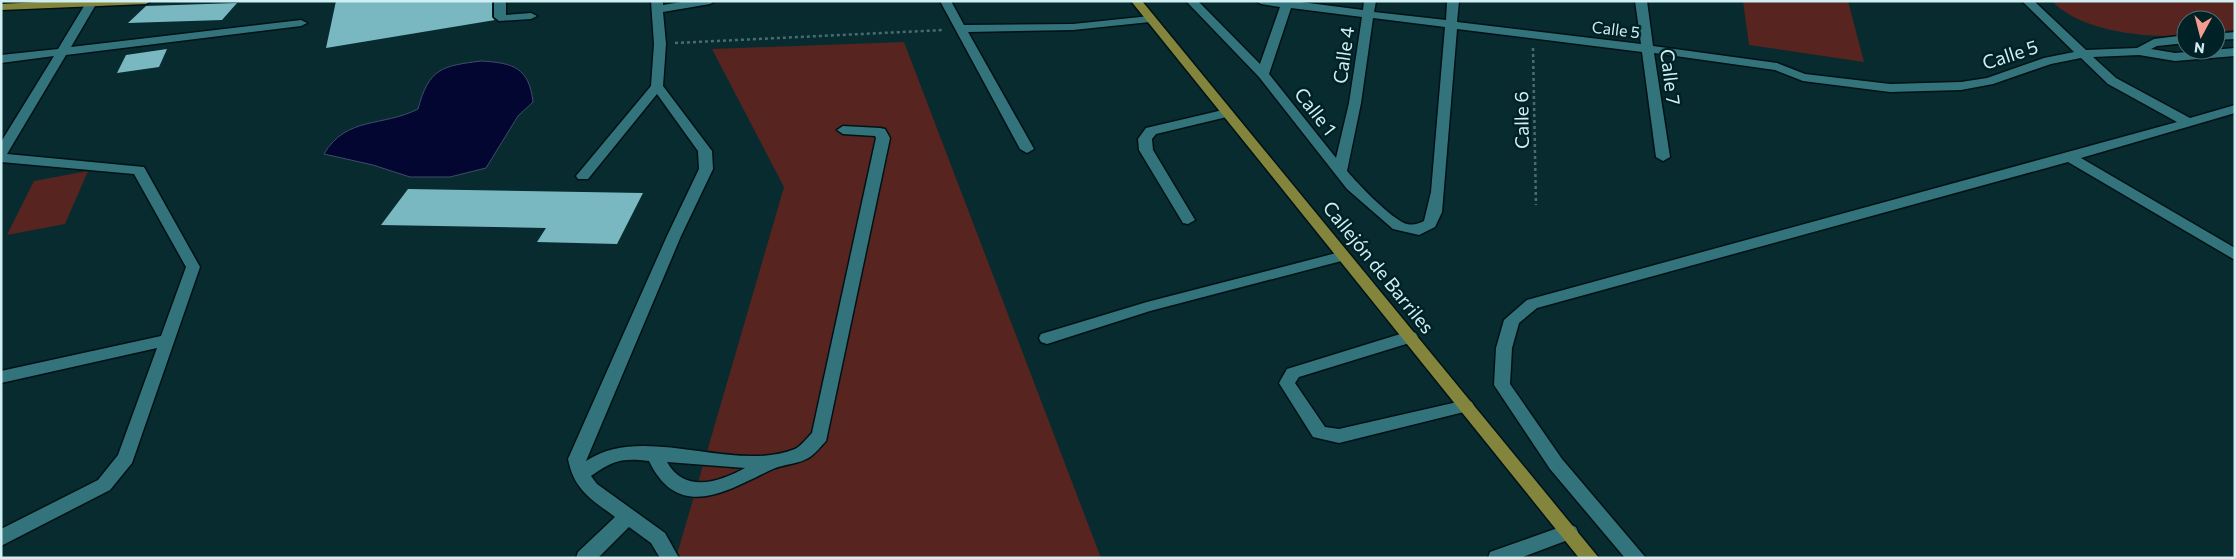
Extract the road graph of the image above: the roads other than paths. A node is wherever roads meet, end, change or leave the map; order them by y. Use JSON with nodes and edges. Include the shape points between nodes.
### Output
{"nodes":[{"id":1,"x":146,"y":1,"type":"edge"},
{"id":2,"x":500,"y":1,"type":"edge"},
{"id":3,"x":944,"y":1,"type":"edge"},
{"id":4,"x":1136,"y":1,"type":"edge"},
{"id":5,"x":1191,"y":1,"type":"edge"},
{"id":6,"x":1211,"y":1,"type":"edge"},
{"id":7,"x":1261,"y":1,"type":"edge"},
{"id":8,"x":1370,"y":1,"type":"edge"},
{"id":9,"x":1452,"y":1,"type":"edge"},
{"id":10,"x":1641,"y":1,"type":"edge"},
{"id":11,"x":2027,"y":1,"type":"edge"},
{"id":12,"x":92,"y":2,"type":"edge"},
{"id":13,"x":714,"y":3,"type":"edge"},
{"id":14,"x":1288,"y":3,"type":"edge"},
{"id":15,"x":657,"y":5,"type":"edge"},
{"id":16,"x":1,"y":7,"type":"edge"},
{"id":17,"x":1368,"y":14,"type":"junction"},
{"id":18,"x":531,"y":16,"type":"dead end"},
{"id":19,"x":1206,"y":16,"type":"junction"},
{"id":20,"x":1150,"y":19,"type":"junction"},
{"id":21,"x":301,"y":23,"type":"dead end"},
{"id":22,"x":1450,"y":25,"type":"junction"},
{"id":23,"x":961,"y":29,"type":"junction"},
{"id":24,"x":2176,"y":41,"type":"edge"},
{"id":25,"x":1649,"y":49,"type":"junction"},
{"id":26,"x":62,"y":51,"type":"junction"},
{"id":27,"x":2139,"y":51,"type":"junction"},
{"id":28,"x":2235,"y":52,"type":"edge"},
{"id":29,"x":2083,"y":54,"type":"junction"},
{"id":30,"x":1,"y":58,"type":"edge"},
{"id":31,"x":1263,"y":74,"type":"junction"},
{"id":32,"x":657,"y":86,"type":"junction"},
{"id":33,"x":2235,"y":109,"type":"edge"},
{"id":34,"x":1227,"y":113,"type":"junction"},
{"id":35,"x":2187,"y":122,"type":"junction"},
{"id":36,"x":842,"y":130,"type":"dead end"},
{"id":37,"x":1027,"y":149,"type":"dead end"},
{"id":38,"x":1,"y":152,"type":"edge"},
{"id":39,"x":1663,"y":157,"type":"dead end"},
{"id":40,"x":2070,"y":157,"type":"junction"},
{"id":41,"x":1,"y":158,"type":"edge"},
{"id":42,"x":1340,"y":172,"type":"junction"},
{"id":43,"x":583,"y":176,"type":"dead end"},
{"id":44,"x":1188,"y":220,"type":"dead end"},
{"id":45,"x":2235,"y":255,"type":"edge"},
{"id":46,"x":1344,"y":256,"type":"junction"},
{"id":47,"x":1410,"y":337,"type":"junction"},
{"id":48,"x":1047,"y":338,"type":"dead end"},
{"id":49,"x":167,"y":340,"type":"junction"},
{"id":50,"x":1,"y":377,"type":"edge"},
{"id":51,"x":1466,"y":406,"type":"junction"},
{"id":52,"x":655,"y":455,"type":"junction"},
{"id":53,"x":768,"y":463,"type":"junction"},
{"id":54,"x":580,"y":475,"type":"junction"},
{"id":55,"x":627,"y":517,"type":"junction"},
{"id":56,"x":1569,"y":532,"type":"junction"},
{"id":57,"x":1,"y":538,"type":"edge"},
{"id":58,"x":585,"y":558,"type":"edge"},
{"id":59,"x":670,"y":558,"type":"edge"},
{"id":60,"x":1497,"y":558,"type":"edge"},
{"id":61,"x":1590,"y":558,"type":"edge"},
{"id":62,"x":1636,"y":558,"type":"edge"}],
"edges":[{"from":1,"to":12,"type":"main road"},
{"from":2,"to":18,"type":"street","via":[[500,17],[503,19]]},
{"from":3,"to":23,"type":"street"},
{"from":4,"to":20,"type":"main road","name":"Callejón de Barriles"},
{"from":5,"to":19,"type":"street","name":"Calle 1"},
{"from":6,"to":19,"type":"street"},
{"from":7,"to":14,"type":"street","name":"Calle 5"},
{"from":8,"to":17,"type":"street","name":"Calle 4"},
{"from":9,"to":22,"type":"street"},
{"from":10,"to":25,"type":"street","name":"Calle 7"},
{"from":11,"to":29,"type":"street"},
{"from":12,"to":16,"type":"main road"},
{"from":12,"to":26,"type":"street"},
{"from":13,"to":15,"type":"street"},
{"from":14,"to":17,"type":"street","name":"Calle 5"},
{"from":14,"to":31,"type":"street"},
{"from":15,"to":32,"type":"street","via":[[660,44]]},
{"from":17,"to":22,"type":"street","name":"Calle 5"},
{"from":17,"to":42,"type":"street","name":"Calle 4","via":[[1355,103]]},
{"from":19,"to":31,"type":"street","name":"Calle 1"},
{"from":20,"to":23,"type":"street","via":[[1038,29]]},
{"from":20,"to":34,"type":"main road","name":"Callejón de Barriles"},
{"from":21,"to":26,"type":"street"},
{"from":22,"to":25,"type":"street","name":"Calle 5"},
{"from":22,"to":42,"type":"street","name":"Calle 1","via":[[1435,212],[1430,224],[1419,230],[1398,226]]},
{"from":23,"to":37,"type":"street"},
{"from":24,"to":27,"type":"street","via":[[2154,43]]},
{"from":25,"to":29,"type":"street","name":"Calle 5","via":[[1777,67],[1803,77],[1890,88],[1961,86],[1989,81],[2048,60]]},
{"from":25,"to":39,"type":"street","name":"Calle 7"},
{"from":26,"to":30,"type":"street"},
{"from":26,"to":38,"type":"street"},
{"from":27,"to":28,"type":"street","via":[[2175,57]]},
{"from":27,"to":29,"type":"street","name":"Calle 5"},
{"from":29,"to":35,"type":"street","via":[[2112,81]]},
{"from":31,"to":42,"type":"street","name":"Calle 1"},
{"from":32,"to":43,"type":"street"},
{"from":32,"to":54,"type":"street","via":[[705,151],[706,169],[577,458]]},
{"from":33,"to":35,"type":"street"},
{"from":34,"to":44,"type":"street","via":[[1151,131],[1146,139],[1146,150]]},
{"from":34,"to":46,"type":"main road","name":"Callejón de Barriles"},
{"from":35,"to":40,"type":"street"},
{"from":36,"to":53,"type":"street","via":[[880,132],[883,138],[820,436],[803,453]]},
{"from":40,"to":45,"type":"street"},
{"from":40,"to":62,"type":"street","via":[[1532,304],[1512,320],[1504,348],[1502,385],[1556,464]]},
{"from":41,"to":49,"type":"street","via":[[139,170],[193,267]]},
{"from":46,"to":47,"type":"main road","name":"Callejón de Barriles"},
{"from":46,"to":48,"type":"street","via":[[1147,307]]},
{"from":47,"to":51,"type":"main road","name":"Callejón de Barriles"},
{"from":47,"to":51,"type":"street","via":[[1293,373],[1287,382],[1319,432],[1339,436]]},
{"from":49,"to":50,"type":"street"},
{"from":49,"to":57,"type":"street","via":[[126,458],[104,485]]},
{"from":51,"to":56,"type":"main road","name":"Callejón de Barriles"},
{"from":52,"to":53,"type":"street"},
{"from":52,"to":53,"type":"street","via":[[668,478],[684,488],[709,490],[732,483]]},
{"from":52,"to":54,"type":"street","via":[[625,452],[604,458]]},
{"from":54,"to":55,"type":"street","via":[[591,490]]},
{"from":55,"to":58,"type":"street"},
{"from":55,"to":59,"type":"street","via":[[658,538]]},
{"from":56,"to":60,"type":"street"},
{"from":56,"to":61,"type":"main road","name":"Callejón de Barriles"}]}
